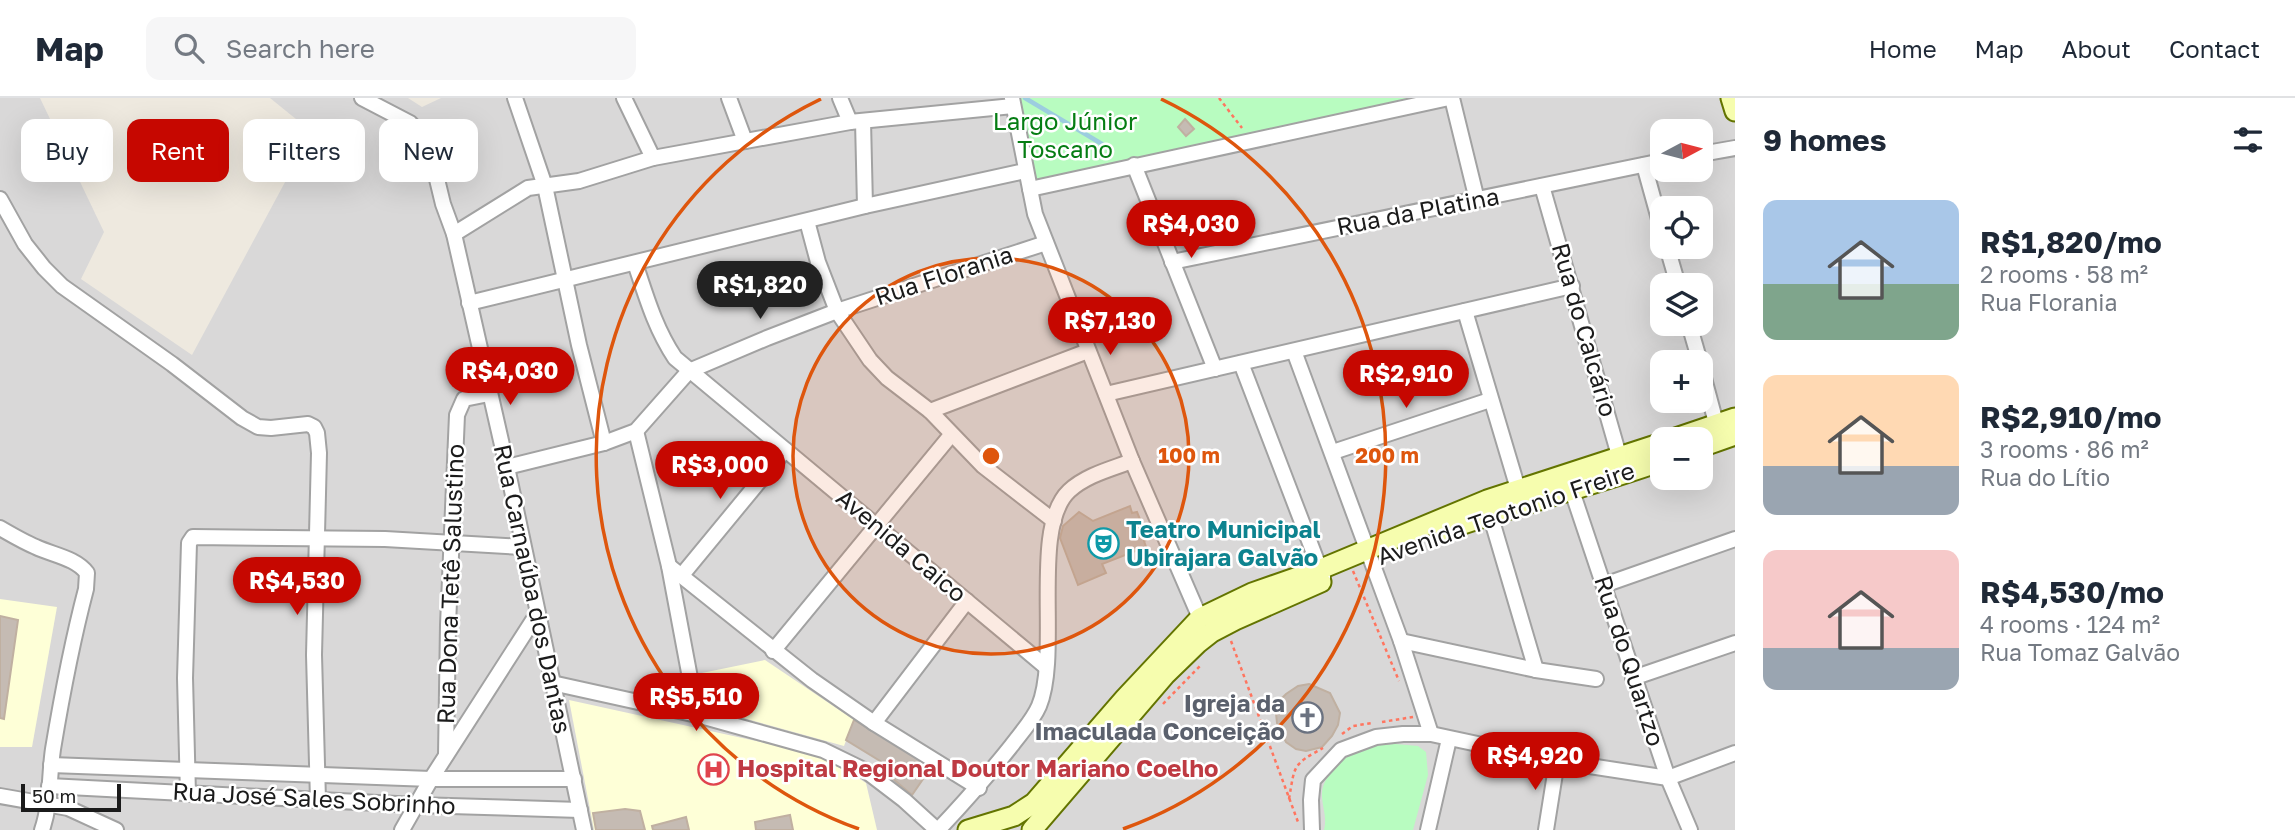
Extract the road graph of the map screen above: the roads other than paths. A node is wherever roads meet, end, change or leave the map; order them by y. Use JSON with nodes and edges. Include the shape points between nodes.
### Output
{"nodes":[{"id":1,"x":362,"y":98,"type":"edge"},
{"id":2,"x":515,"y":98,"type":"edge"},
{"id":3,"x":624,"y":98,"type":"edge"},
{"id":4,"x":729,"y":98,"type":"edge"},
{"id":5,"x":840,"y":98,"type":"edge"},
{"id":6,"x":1451,"y":98,"type":"edge"},
{"id":7,"x":1731,"y":98,"type":"edge"},
{"id":8,"x":1013,"y":102,"type":"edge"},
{"id":9,"x":1735,"y":111,"type":"edge"},
{"id":10,"x":856,"y":122,"type":"junction"},
{"id":11,"x":745,"y":141,"type":"junction"},
{"id":12,"x":1735,"y":148,"type":"edge"},
{"id":13,"x":1713,"y":152,"type":"edge"},
{"id":14,"x":653,"y":158,"type":"junction"},
{"id":15,"x":1650,"y":163,"type":"edge"},
{"id":16,"x":1644,"y":164,"type":"junction"},
{"id":17,"x":1134,"y":165,"type":"junction"},
{"id":18,"x":1026,"y":171,"type":"junction"},
{"id":19,"x":545,"y":186,"type":"junction"},
{"id":20,"x":1542,"y":186,"type":"junction"},
{"id":21,"x":1030,"y":189,"type":"junction"},
{"id":22,"x":1653,"y":196,"type":"edge"},
{"id":23,"x":0,"y":198,"type":"edge"},
{"id":24,"x":1477,"y":200,"type":"junction"},
{"id":25,"x":865,"y":206,"type":"junction"},
{"id":26,"x":807,"y":221,"type":"junction"},
{"id":27,"x":454,"y":234,"type":"junction"},
{"id":28,"x":1046,"y":243,"type":"junction"},
{"id":29,"x":1172,"y":261,"type":"junction"},
{"id":30,"x":635,"y":263,"type":"junction"},
{"id":31,"x":565,"y":279,"type":"junction"},
{"id":32,"x":1572,"y":286,"type":"junction"},
{"id":33,"x":469,"y":303,"type":"junction"},
{"id":34,"x":1465,"y":310,"type":"junction"},
{"id":35,"x":836,"y":311,"type":"junction"},
{"id":36,"x":1088,"y":351,"type":"junction"},
{"id":37,"x":1294,"y":351,"type":"junction"},
{"id":38,"x":1241,"y":363,"type":"junction"},
{"id":39,"x":1215,"y":369,"type":"junction"},
{"id":40,"x":689,"y":371,"type":"junction"},
{"id":41,"x":489,"y":394,"type":"junction"},
{"id":42,"x":1106,"y":394,"type":"junction"},
{"id":43,"x":1713,"y":396,"type":"edge"},
{"id":44,"x":1490,"y":400,"type":"junction"},
{"id":45,"x":930,"y":411,"type":"junction"},
{"id":46,"x":1727,"y":429,"type":"edge"},
{"id":47,"x":636,"y":431,"type":"junction"},
{"id":48,"x":951,"y":435,"type":"junction"},
{"id":49,"x":604,"y":443,"type":"junction"},
{"id":50,"x":785,"y":450,"type":"junction"},
{"id":51,"x":1650,"y":450,"type":"edge"},
{"id":52,"x":1333,"y":452,"type":"junction"},
{"id":53,"x":1132,"y":461,"type":"junction"},
{"id":54,"x":1650,"y":462,"type":"edge"},
{"id":55,"x":1622,"y":466,"type":"junction"},
{"id":56,"x":507,"y":467,"type":"junction"},
{"id":57,"x":1572,"y":491,"type":"junction"},
{"id":58,"x":1520,"y":496,"type":"junction"},
{"id":59,"x":1490,"y":514,"type":"junction"},
{"id":60,"x":1054,"y":521,"type":"junction"},
{"id":61,"x":877,"y":526,"type":"junction"},
{"id":62,"x":0,"y":528,"type":"edge"},
{"id":63,"x":317,"y":538,"type":"junction"},
{"id":64,"x":1735,"y":539,"type":"edge"},
{"id":65,"x":453,"y":544,"type":"junction"},
{"id":66,"x":523,"y":547,"type":"junction"},
{"id":67,"x":1368,"y":555,"type":"junction"},
{"id":68,"x":670,"y":566,"type":"junction"},
{"id":69,"x":682,"y":575,"type":"junction"},
{"id":70,"x":1323,"y":575,"type":"junction"},
{"id":71,"x":1604,"y":585,"type":"junction"},
{"id":72,"x":967,"y":601,"type":"junction"},
{"id":73,"x":537,"y":614,"type":"junction"},
{"id":74,"x":1200,"y":618,"type":"junction"},
{"id":75,"x":1401,"y":640,"type":"junction"},
{"id":76,"x":1735,"y":643,"type":"edge"},
{"id":77,"x":774,"y":651,"type":"junction"},
{"id":78,"x":1046,"y":667,"type":"junction"},
{"id":79,"x":1536,"y":670,"type":"junction"},
{"id":80,"x":1633,"y":678,"type":"junction"},
{"id":81,"x":1596,"y":680,"type":"dead end"},
{"id":82,"x":552,"y":683,"type":"junction"},
{"id":83,"x":697,"y":715,"type":"junction"},
{"id":84,"x":874,"y":723,"type":"junction"},
{"id":85,"x":1104,"y":734,"type":"junction"},
{"id":86,"x":1431,"y":734,"type":"junction"},
{"id":87,"x":1449,"y":739,"type":"junction"},
{"id":88,"x":1735,"y":754,"type":"edge"},
{"id":89,"x":446,"y":755,"type":"junction"},
{"id":90,"x":1557,"y":761,"type":"junction"},
{"id":91,"x":51,"y":765,"type":"junction"},
{"id":92,"x":187,"y":771,"type":"junction"},
{"id":93,"x":317,"y":774,"type":"junction"},
{"id":94,"x":1668,"y":778,"type":"junction"},
{"id":95,"x":431,"y":779,"type":"junction"},
{"id":96,"x":574,"y":779,"type":"junction"},
{"id":97,"x":49,"y":786,"type":"junction"},
{"id":98,"x":979,"y":788,"type":"junction"},
{"id":99,"x":188,"y":793,"type":"junction"},
{"id":100,"x":0,"y":796,"type":"edge"},
{"id":101,"x":968,"y":799,"type":"junction"},
{"id":102,"x":318,"y":800,"type":"junction"},
{"id":103,"x":48,"y":803,"type":"junction"},
{"id":104,"x":416,"y":806,"type":"junction"},
{"id":105,"x":580,"y":810,"type":"junction"},
{"id":106,"x":1306,"y":828,"type":"edge"},
{"id":107,"x":42,"y":830,"type":"edge"},
{"id":108,"x":116,"y":830,"type":"edge"},
{"id":109,"x":403,"y":830,"type":"edge"},
{"id":110,"x":584,"y":830,"type":"edge"},
{"id":111,"x":937,"y":830,"type":"edge"},
{"id":112,"x":968,"y":830,"type":"edge"},
{"id":113,"x":1032,"y":830,"type":"edge"},
{"id":114,"x":1428,"y":830,"type":"edge"},
{"id":115,"x":1546,"y":830,"type":"edge"},
{"id":116,"x":1690,"y":830,"type":"edge"}],
"edges":[{"from":1,"to":27,"type":"street","name":"Rua Carnaúba dos Dantas","via":[[410,123],[428,142]]},
{"from":2,"to":19,"type":"street"},
{"from":3,"to":14,"type":"street"},
{"from":4,"to":11,"type":"street"},
{"from":5,"to":10,"type":"street"},
{"from":6,"to":17,"type":"street"},
{"from":6,"to":24,"type":"street"},
{"from":7,"to":9,"type":"street"},
{"from":8,"to":10,"type":"street"},
{"from":8,"to":18,"type":"street"},
{"from":10,"to":11,"type":"street"},
{"from":10,"to":25,"type":"street"},
{"from":11,"to":14,"type":"street"},
{"from":12,"to":13,"type":"street"},
{"from":14,"to":19,"type":"street","via":[[579,181]]},
{"from":15,"to":16,"type":"street","name":"Rua da Platina"},
{"from":16,"to":20,"type":"street","name":"Rua da Platina"},
{"from":16,"to":22,"type":"street"},
{"from":17,"to":21,"type":"street"},
{"from":17,"to":29,"type":"street"},
{"from":18,"to":21,"type":"street"},
{"from":18,"to":25,"type":"street"},
{"from":19,"to":27,"type":"street","via":[[528,188]]},
{"from":19,"to":31,"type":"street"},
{"from":20,"to":24,"type":"street","name":"Rua da Platina"},
{"from":20,"to":32,"type":"street","name":"Rua do Calcário"},
{"from":21,"to":28,"type":"street"},
{"from":23,"to":63,"type":"street","via":[[25,244],[62,286],[242,418],[258,427],[314,427],[319,453]]},
{"from":24,"to":29,"type":"street","name":"Rua da Platina"},
{"from":25,"to":26,"type":"street"},
{"from":26,"to":30,"type":"street"},
{"from":26,"to":35,"type":"street"},
{"from":27,"to":33,"type":"street","name":"Rua Carnaúba dos Dantas"},
{"from":28,"to":35,"type":"street","name":"Rua Florania"},
{"from":28,"to":36,"type":"street"},
{"from":29,"to":39,"type":"street"},
{"from":30,"to":31,"type":"street"},
{"from":30,"to":40,"type":"street","name":"Avenida Caico","via":[[662,337]]},
{"from":31,"to":33,"type":"street"},
{"from":31,"to":49,"type":"street"},
{"from":32,"to":34,"type":"street"},
{"from":32,"to":55,"type":"street","name":"Rua do Calcário"},
{"from":33,"to":41,"type":"street","name":"Rua Carnaúba dos Dantas"},
{"from":34,"to":37,"type":"street"},
{"from":34,"to":44,"type":"street"},
{"from":35,"to":40,"type":"street","name":"Rua Florania"},
{"from":35,"to":45,"type":"street","via":[[878,369]]},
{"from":36,"to":42,"type":"street"},
{"from":36,"to":45,"type":"street"},
{"from":37,"to":38,"type":"street"},
{"from":37,"to":52,"type":"street"},
{"from":38,"to":39,"type":"street"},
{"from":38,"to":70,"type":"street"},
{"from":39,"to":42,"type":"street"},
{"from":40,"to":47,"type":"street","name":"Rua Florania"},
{"from":40,"to":50,"type":"street","name":"Avenida Caico"},
{"from":41,"to":56,"type":"street","name":"Rua Carnaúba dos Dantas"},
{"from":41,"to":65,"type":"street","name":"Rua Dona Tetê Salustino","via":[[464,399],[460,405],[455,434]]},
{"from":42,"to":53,"type":"street"},
{"from":43,"to":46,"type":"street"},
{"from":44,"to":52,"type":"street"},
{"from":44,"to":58,"type":"street"},
{"from":45,"to":48,"type":"street"},
{"from":47,"to":49,"type":"street","name":"Rua Florania"},
{"from":47,"to":68,"type":"street"},
{"from":48,"to":60,"type":"street"},
{"from":48,"to":61,"type":"street"},
{"from":49,"to":56,"type":"street","name":"Rua Florania"},
{"from":50,"to":61,"type":"street","name":"Avenida Caico"},
{"from":50,"to":69,"type":"street"},
{"from":51,"to":55,"type":"street","name":"Avenida Teotonio Freire"},
{"from":52,"to":67,"type":"street"},
{"from":53,"to":60,"type":"street","via":[[1088,478],[1068,492]]},
{"from":53,"to":74,"type":"street"},
{"from":54,"to":55,"type":"street","name":"Avenida Teotonio Freire"},
{"from":55,"to":57,"type":"street","name":"Avenida Teotonio Freire"},
{"from":55,"to":58,"type":"street","name":"Avenida Teotonio Freire"},
{"from":56,"to":66,"type":"street","name":"Rua Carnaúba dos Dantas"},
{"from":57,"to":58,"type":"street","name":"Avenida Teotonio Freire"},
{"from":57,"to":71,"type":"street","name":"Rua do Quartzo"},
{"from":58,"to":59,"type":"street","name":"Avenida Teotonio Freire"},
{"from":58,"to":67,"type":"street","name":"Avenida Teotonio Freire"},
{"from":59,"to":67,"type":"street","name":"Avenida Teotonio Freire"},
{"from":59,"to":79,"type":"street"},
{"from":60,"to":78,"type":"street","via":[[1047,574]]},
{"from":61,"to":72,"type":"street","name":"Avenida Caico"},
{"from":61,"to":77,"type":"street"},
{"from":62,"to":91,"type":"street","via":[[88,573]]},
{"from":63,"to":65,"type":"street"},
{"from":63,"to":92,"type":"street","via":[[193,537],[189,543]]},
{"from":63,"to":93,"type":"street"},
{"from":64,"to":71,"type":"street"},
{"from":65,"to":66,"type":"street"},
{"from":65,"to":89,"type":"street","name":"Rua Dona Tetê Salustino"},
{"from":66,"to":73,"type":"street","name":"Rua Carnaúba dos Dantas"},
{"from":67,"to":70,"type":"street","name":"Avenida Teotonio Freire"},
{"from":67,"to":75,"type":"street"},
{"from":68,"to":69,"type":"street"},
{"from":68,"to":83,"type":"street"},
{"from":69,"to":77,"type":"street"},
{"from":70,"to":74,"type":"street","name":"Avenida Teotonio Freire","via":[[1252,593]]},
{"from":70,"to":85,"type":"street","name":"Avenida Teotonio Freire","via":[[1212,632]]},
{"from":71,"to":80,"type":"street","name":"Rua do Quartzo"},
{"from":72,"to":78,"type":"street","name":"Avenida Caico"},
{"from":72,"to":84,"type":"street"},
{"from":73,"to":82,"type":"street","name":"Rua Carnaúba dos Dantas"},
{"from":73,"to":89,"type":"street"},
{"from":74,"to":85,"type":"street","name":"Avenida Teotonio Freire"},
{"from":75,"to":79,"type":"street"},
{"from":75,"to":86,"type":"street"},
{"from":76,"to":80,"type":"street"},
{"from":77,"to":84,"type":"street"},
{"from":78,"to":98,"type":"street","via":[[1044,689],[1031,721]]},
{"from":79,"to":81,"type":"street"},
{"from":80,"to":94,"type":"street","name":"Rua do Quartzo"},
{"from":82,"to":83,"type":"street"},
{"from":82,"to":96,"type":"street","name":"Rua Carnaúba dos Dantas"},
{"from":83,"to":111,"type":"street","via":[[847,760]]},
{"from":84,"to":98,"type":"street"},
{"from":85,"to":112,"type":"street","name":"Avenida Teotonio Freire","via":[[1024,811]]},
{"from":85,"to":113,"type":"street","name":"Avenida Teotonio Freire"},
{"from":86,"to":87,"type":"street"},
{"from":86,"to":106,"type":"street","via":[[1376,737],[1341,750],[1313,780]]},
{"from":87,"to":90,"type":"street"},
{"from":87,"to":114,"type":"street"},
{"from":88,"to":94,"type":"street"},
{"from":89,"to":95,"type":"street"},
{"from":90,"to":94,"type":"street"},
{"from":90,"to":115,"type":"street"},
{"from":91,"to":92,"type":"street","name":"Rua José Sales Sobrinho"},
{"from":91,"to":97,"type":"street"},
{"from":92,"to":93,"type":"street","name":"Rua José Sales Sobrinho"},
{"from":92,"to":99,"type":"street"},
{"from":93,"to":95,"type":"street","name":"Rua José Sales Sobrinho"},
{"from":93,"to":102,"type":"street"},
{"from":94,"to":116,"type":"street","name":"Rua do Quartzo"},
{"from":95,"to":96,"type":"street","name":"Rua José Sales Sobrinho"},
{"from":95,"to":104,"type":"street"},
{"from":96,"to":105,"type":"street","name":"Rua Carnaúba dos Dantas"},
{"from":97,"to":99,"type":"street","name":"Rua José Sales Sobrinho"},
{"from":97,"to":103,"type":"street"},
{"from":98,"to":101,"type":"street"},
{"from":99,"to":102,"type":"street","name":"Rua José Sales Sobrinho"},
{"from":100,"to":103,"type":"street"},
{"from":101,"to":111,"type":"street"},
{"from":101,"to":112,"type":"street"},
{"from":102,"to":104,"type":"street","name":"Rua José Sales Sobrinho"},
{"from":103,"to":107,"type":"street"},
{"from":103,"to":108,"type":"street"},
{"from":104,"to":105,"type":"street","name":"Rua José Sales Sobrinho"},
{"from":104,"to":109,"type":"street"},
{"from":105,"to":110,"type":"street","name":"Rua Carnaúba dos Dantas"}]}
